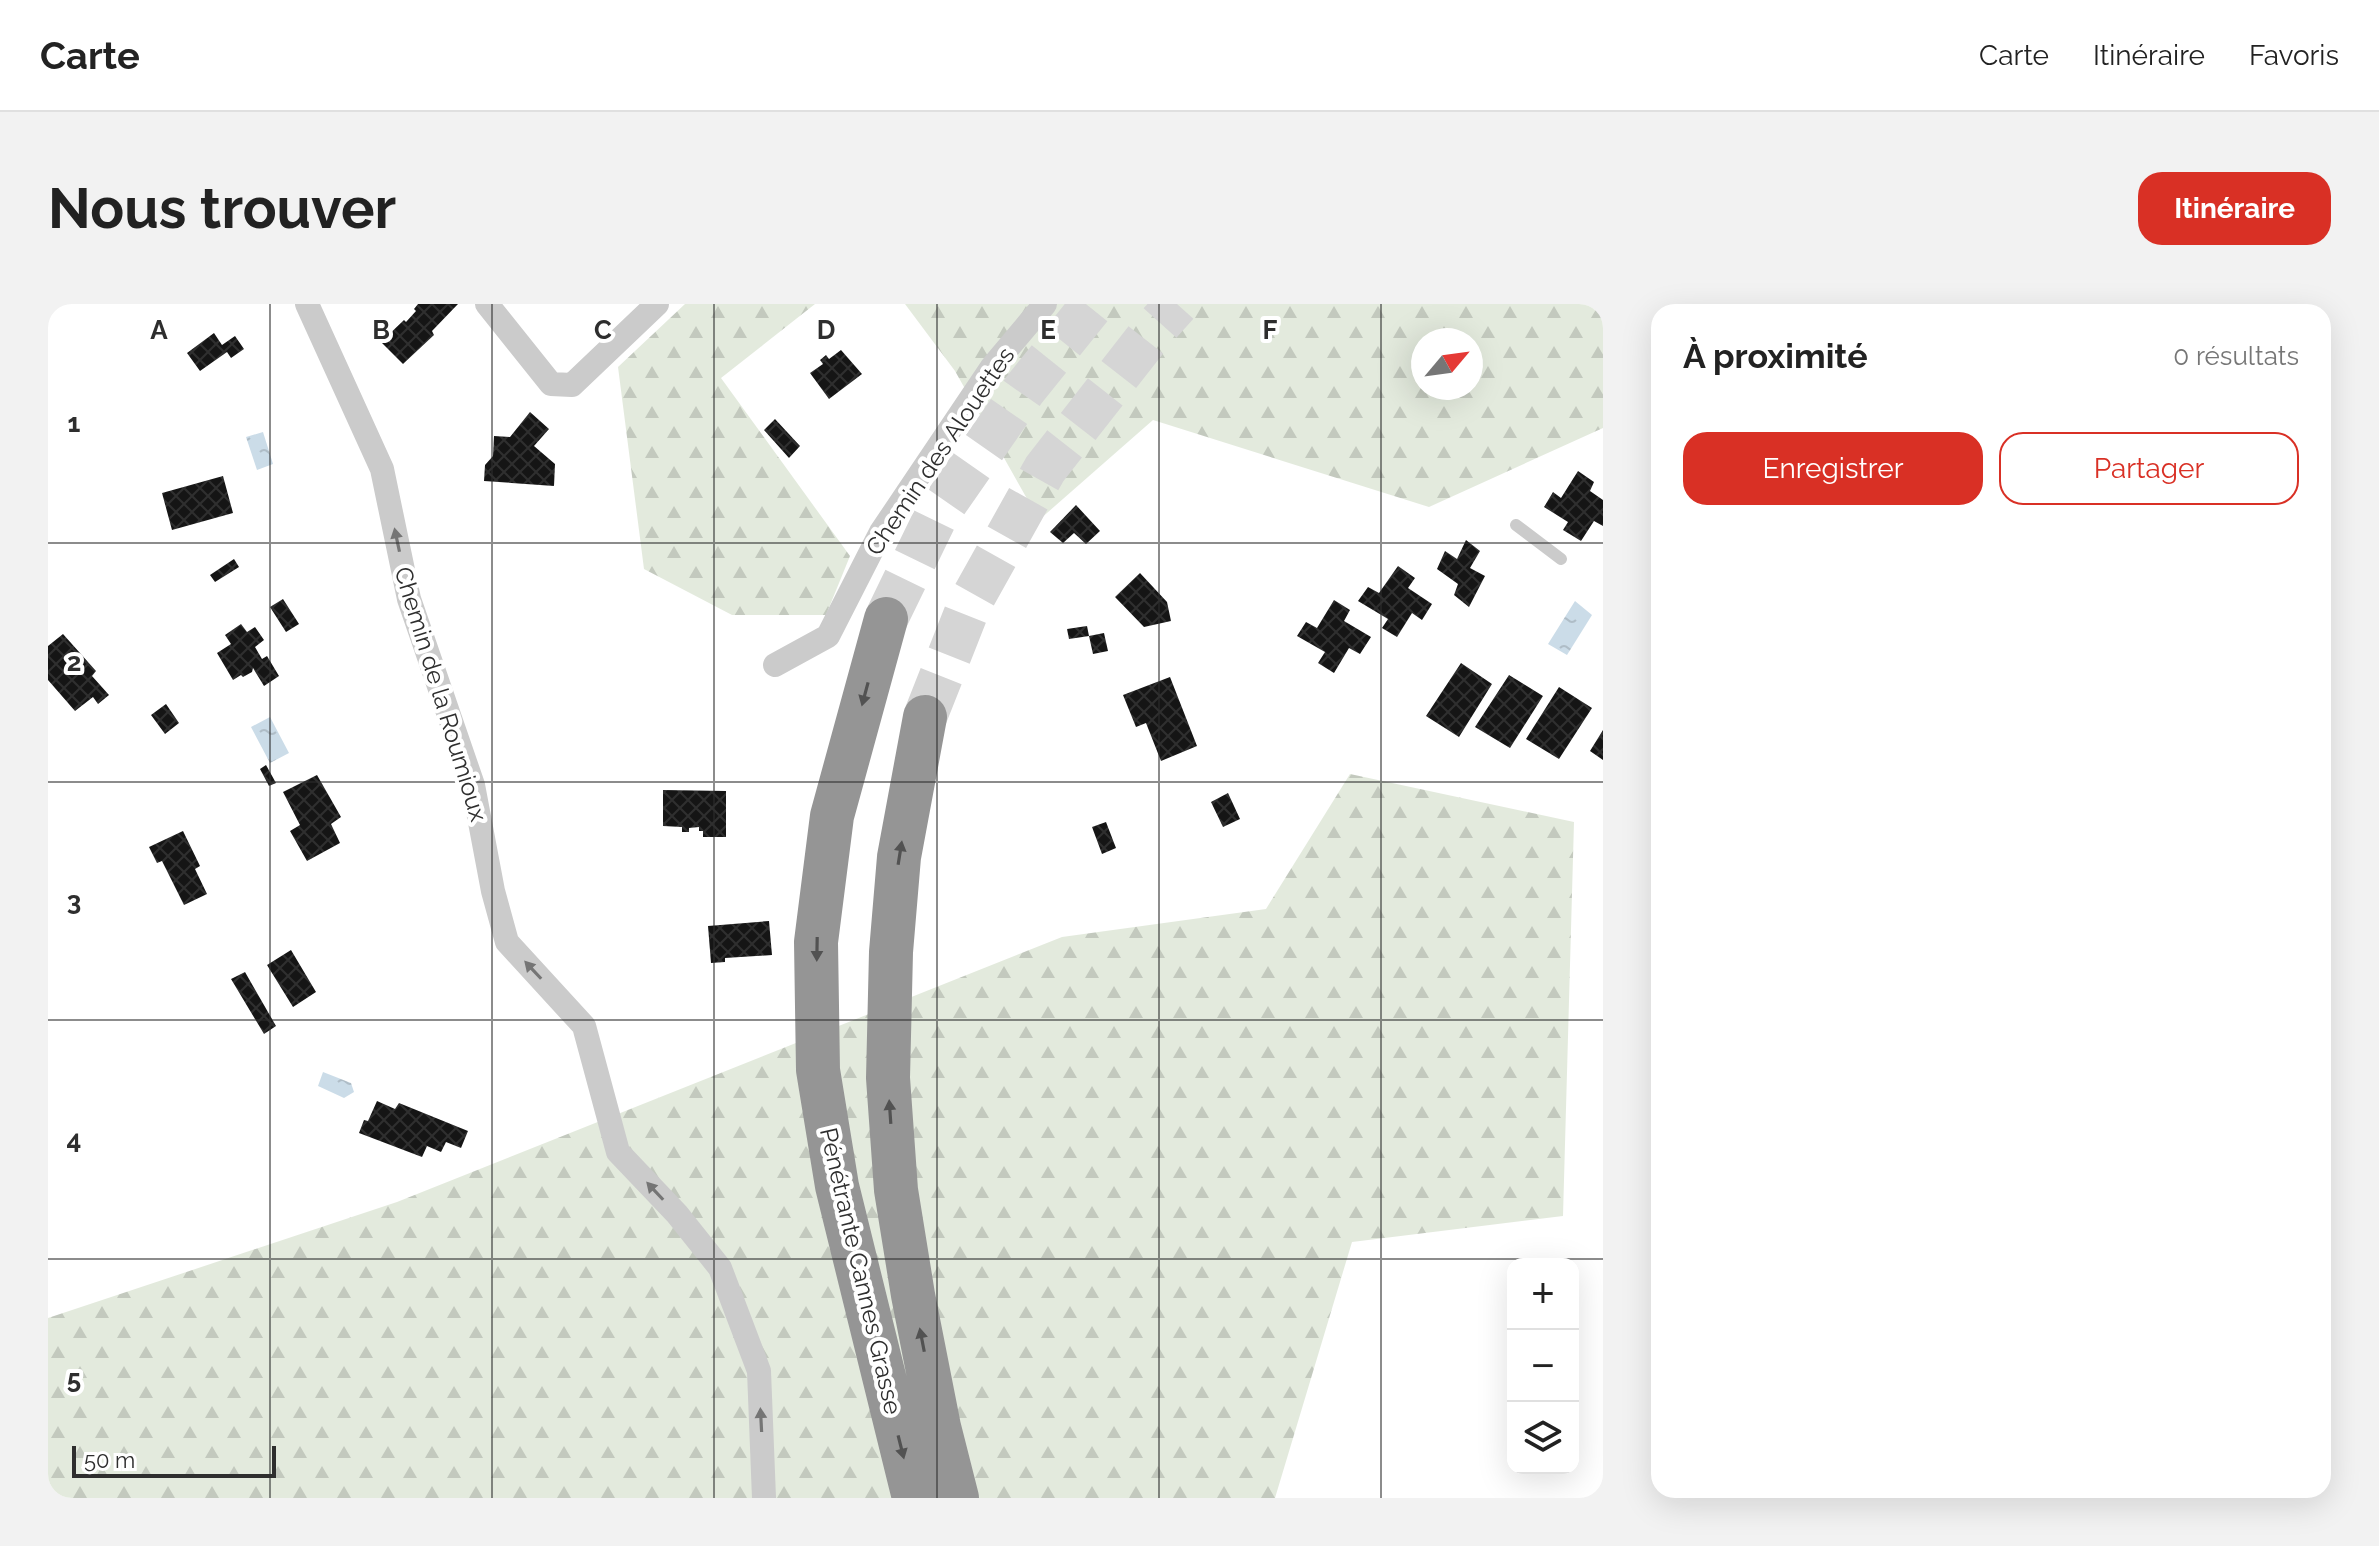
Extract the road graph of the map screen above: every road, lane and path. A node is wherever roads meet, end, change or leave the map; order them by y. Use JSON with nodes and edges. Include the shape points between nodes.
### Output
{"nodes":[{"id":1,"x":307,"y":304,"type":"edge"},
{"id":2,"x":487,"y":304,"type":"edge"},
{"id":3,"x":657,"y":304,"type":"edge"},
{"id":4,"x":1045,"y":304,"type":"edge"},
{"id":5,"x":1516,"y":525,"type":"dead end"},
{"id":6,"x":1561,"y":559,"type":"dead end"},
{"id":7,"x":886,"y":619,"type":"tunnel mouth"},
{"id":8,"x":775,"y":665,"type":"dead end"},
{"id":9,"x":925,"y":717,"type":"tunnel mouth"},
{"id":10,"x":837,"y":1186,"type":"junction"},
{"id":11,"x":764,"y":1498,"type":"edge"},
{"id":12,"x":883,"y":1498,"type":"edge"},
{"id":13,"x":914,"y":1498,"type":"edge"},
{"id":14,"x":957,"y":1498,"type":"edge"}],
"edges":[{"from":11,"to":1,"type":"street","name":"Chemin de la Roumioux","one_way":true,"via":[[759,1371],[720,1268],[618,1152],[584,1026],[507,942],[473,785],[409,599],[382,469]]},
{"from":2,"to":3,"type":"street","via":[[551,384],[572,385]]},
{"from":4,"to":8,"type":"street","name":"Chemin des Alouettes","via":[[992,367],[881,532],[828,636]]},
{"from":5,"to":6,"type":"lane"},
{"from":7,"to":10,"type":"highway","name":"Pénétrante Cannes Grasse","one_way":true,"via":[[832,816],[816,942],[818,1070]]},
{"from":14,"to":9,"type":"highway","name":"Pénétrante Cannes Grasse","one_way":true,"via":[[913,1295],[896,1190],[888,1078],[899,857]]},
{"from":10,"to":12,"type":"highway","via":[[830,1267]]},
{"from":10,"to":13,"type":"highway","name":"Pénétrante Cannes Grasse","one_way":true}]}
